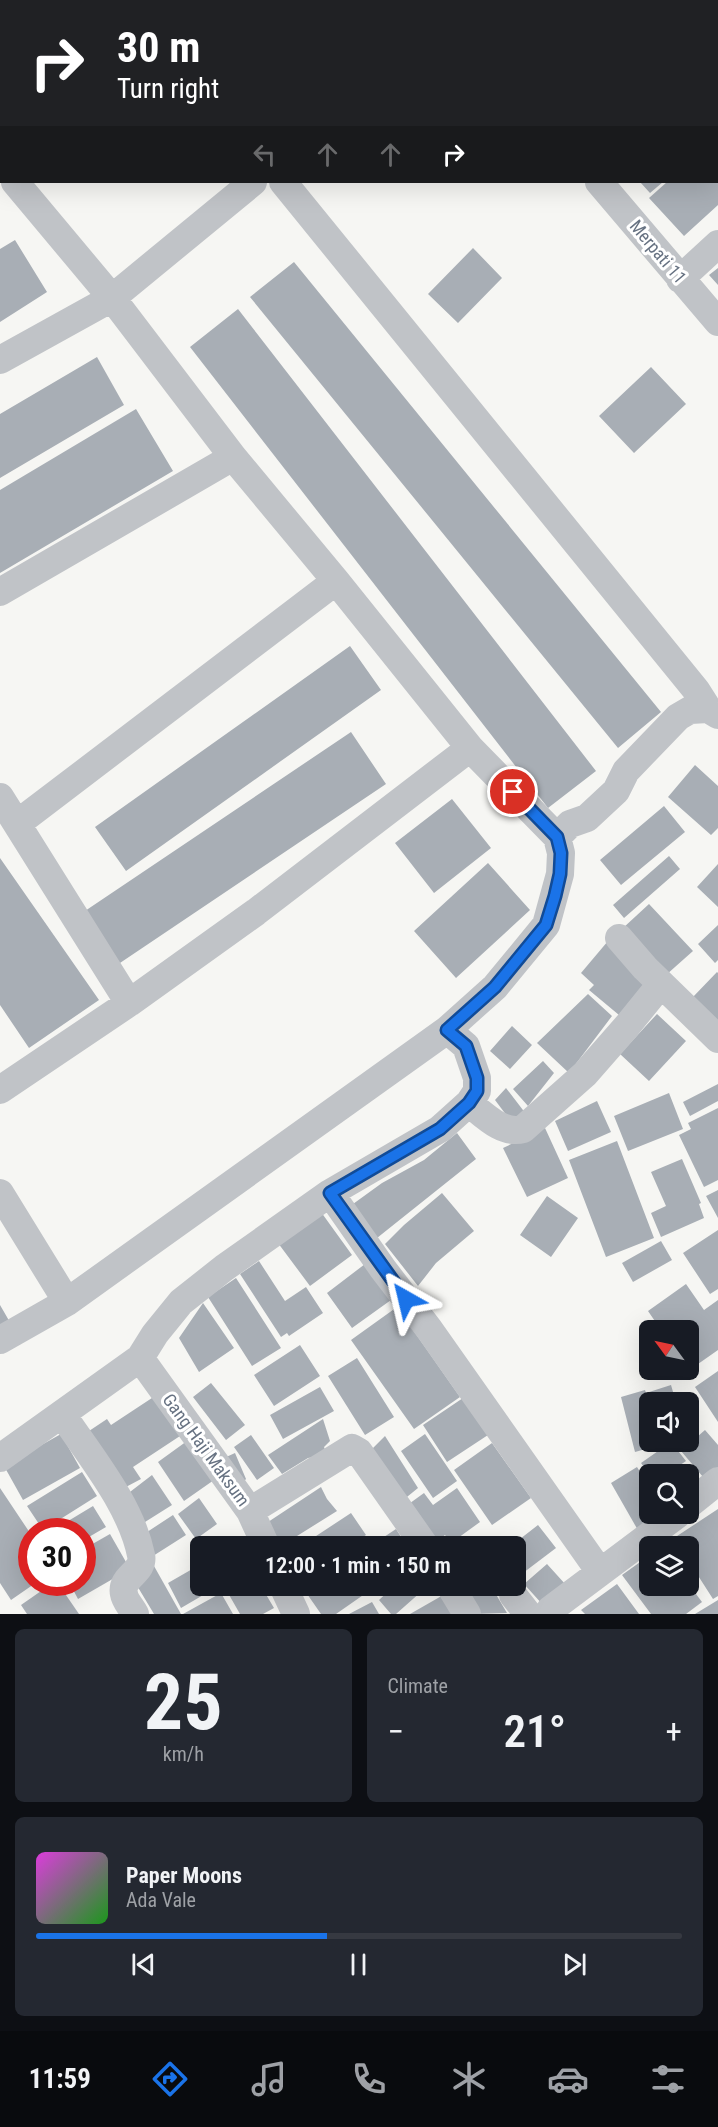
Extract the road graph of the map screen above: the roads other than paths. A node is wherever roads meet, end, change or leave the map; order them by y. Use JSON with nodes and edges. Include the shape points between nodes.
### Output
{"nodes":[{"id":1,"x":16,"y":183,"type":"edge"},
{"id":2,"x":252,"y":183,"type":"edge"},
{"id":3,"x":284,"y":183,"type":"edge"},
{"id":4,"x":600,"y":183,"type":"edge"},
{"id":5,"x":718,"y":244,"type":"edge"},
{"id":6,"x":680,"y":279,"type":"junction"},
{"id":7,"x":112,"y":298,"type":"junction"},
{"id":8,"x":718,"y":322,"type":"edge"},
{"id":9,"x":0,"y":360,"type":"edge"},
{"id":10,"x":233,"y":457,"type":"junction"},
{"id":11,"x":336,"y":581,"type":"junction"},
{"id":12,"x":0,"y":592,"type":"edge"},
{"id":13,"x":713,"y":712,"type":"edge"},
{"id":14,"x":470,"y":748,"type":"junction"},
{"id":15,"x":0,"y":797,"type":"edge"},
{"id":16,"x":18,"y":823,"type":"junction"},
{"id":17,"x":563,"y":831,"type":"junction"},
{"id":18,"x":619,"y":938,"type":"dead end"},
{"id":19,"x":661,"y":984,"type":"junction"},
{"id":20,"x":129,"y":1003,"type":"junction"},
{"id":21,"x":447,"y":1030,"type":"junction"},
{"id":22,"x":718,"y":1039,"type":"edge"},
{"id":23,"x":0,"y":1090,"type":"edge"},
{"id":24,"x":469,"y":1103,"type":"junction"},
{"id":25,"x":0,"y":1193,"type":"edge"},
{"id":26,"x":330,"y":1193,"type":"junction"},
{"id":27,"x":67,"y":1302,"type":"junction"},
{"id":28,"x":0,"y":1340,"type":"edge"},
{"id":29,"x":140,"y":1358,"type":"junction"},
{"id":30,"x":62,"y":1414,"type":"junction"},
{"id":31,"x":0,"y":1458,"type":"edge"},
{"id":32,"x":718,"y":1482,"type":"edge"},
{"id":33,"x":699,"y":1497,"type":"edge"},
{"id":34,"x":250,"y":1511,"type":"junction"},
{"id":35,"x":665,"y":1524,"type":"edge"},
{"id":36,"x":261,"y":1536,"type":"edge"},
{"id":37,"x":417,"y":1536,"type":"edge"},
{"id":38,"x":600,"y":1572,"type":"junction"},
{"id":39,"x":288,"y":1596,"type":"edge"},
{"id":40,"x":456,"y":1596,"type":"edge"},
{"id":41,"x":135,"y":1614,"type":"edge"},
{"id":42,"x":296,"y":1614,"type":"edge"},
{"id":43,"x":467,"y":1614,"type":"edge"},
{"id":44,"x":548,"y":1614,"type":"edge"}],
"edges":[{"from":1,"to":7,"type":"street"},
{"from":2,"to":7,"type":"street"},
{"from":3,"to":13,"type":"street"},
{"from":4,"to":6,"type":"street","name":"Merpati 11"},
{"from":5,"to":6,"type":"street"},
{"from":6,"to":8,"type":"street","name":"Merpati 11"},
{"from":7,"to":9,"type":"street"},
{"from":7,"to":10,"type":"street"},
{"from":10,"to":11,"type":"street"},
{"from":10,"to":12,"type":"street"},
{"from":11,"to":14,"type":"street"},
{"from":11,"to":16,"type":"street"},
{"from":13,"to":17,"type":"street","via":[[690,710],[678,717],[626,771],[616,791],[587,818]]},
{"from":14,"to":17,"type":"street"},
{"from":14,"to":20,"type":"street","via":[[256,912]]},
{"from":15,"to":16,"type":"street"},
{"from":16,"to":20,"type":"street"},
{"from":17,"to":21,"type":"street","via":[[560,874],[546,925],[495,987]]},
{"from":18,"to":19,"type":"street"},
{"from":19,"to":22,"type":"street"},
{"from":19,"to":24,"type":"street","via":[[585,1074],[523,1129],[515,1131],[501,1126]]},
{"from":20,"to":23,"type":"street"},
{"from":21,"to":24,"type":"street","via":[[466,1046],[477,1078],[477,1091]]},
{"from":21,"to":27,"type":"street"},
{"from":24,"to":26,"type":"street","via":[[440,1129]]},
{"from":25,"to":27,"type":"street"},
{"from":26,"to":29,"type":"street","via":[[181,1302]]},
{"from":26,"to":38,"type":"street"},
{"from":27,"to":28,"type":"street"},
{"from":29,"to":30,"type":"street"},
{"from":29,"to":34,"type":"street","name":"Gang Haji Maksum"},
{"from":30,"to":31,"type":"street"},
{"from":30,"to":41,"type":"street","via":[[133,1529],[142,1557],[123,1593]]},
{"from":32,"to":33,"type":"street"},
{"from":34,"to":36,"type":"street","name":"Gang Haji Maksum"},
{"from":34,"to":37,"type":"street","via":[[352,1448],[359,1452]]},
{"from":35,"to":38,"type":"street"},
{"from":38,"to":44,"type":"street"},
{"from":39,"to":42,"type":"street"},
{"from":40,"to":43,"type":"street"}]}
